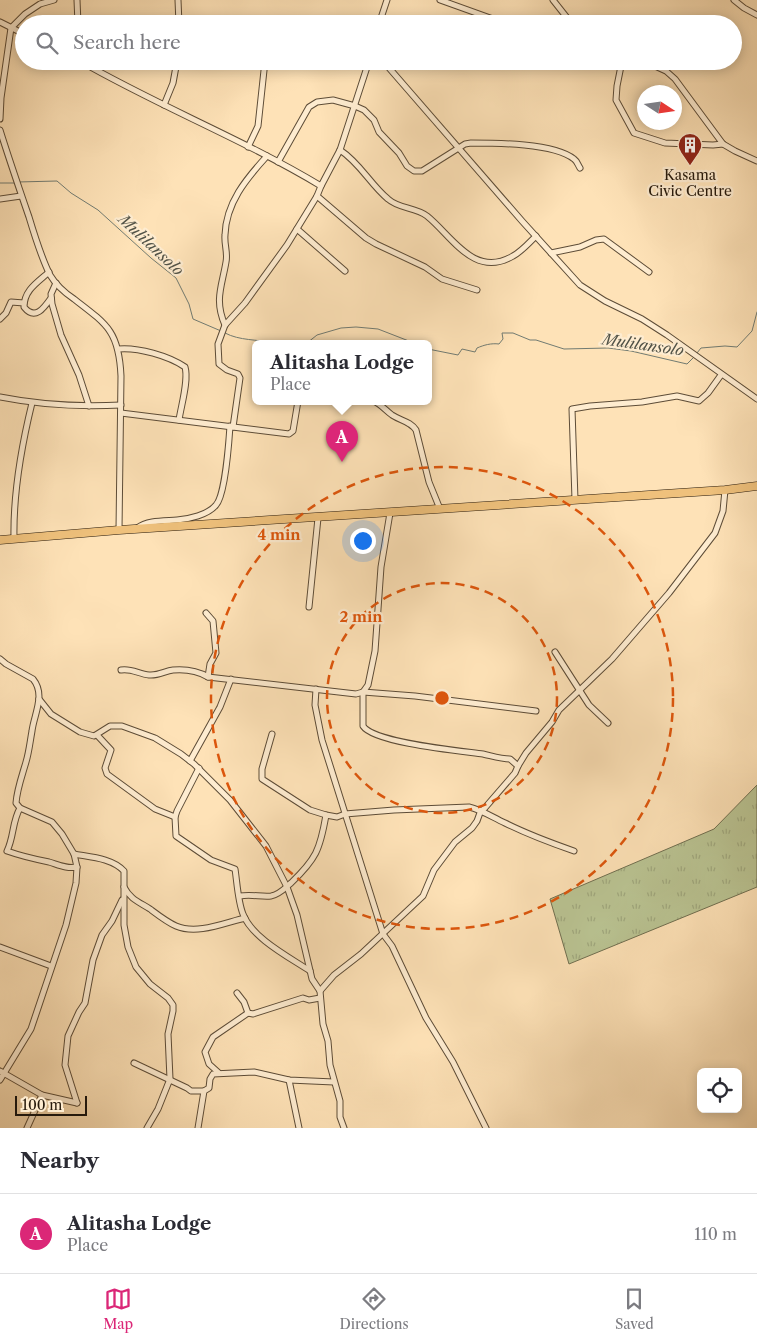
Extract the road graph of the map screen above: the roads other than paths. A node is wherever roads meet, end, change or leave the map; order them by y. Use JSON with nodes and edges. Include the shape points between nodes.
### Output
{"nodes":[{"id":1,"x":54,"y":0,"type":"edge"},
{"id":2,"x":77,"y":0,"type":"edge"},
{"id":3,"x":178,"y":0,"type":"edge"},
{"id":4,"x":386,"y":0,"type":"edge"},
{"id":5,"x":440,"y":0,"type":"edge"},
{"id":6,"x":553,"y":0,"type":"edge"},
{"id":7,"x":734,"y":0,"type":"edge"},
{"id":8,"x":24,"y":15,"type":"edge"},
{"id":9,"x":78,"y":15,"type":"edge"},
{"id":10,"x":179,"y":15,"type":"edge"},
{"id":11,"x":382,"y":15,"type":"edge"},
{"id":12,"x":482,"y":15,"type":"edge"},
{"id":13,"x":565,"y":15,"type":"edge"},
{"id":14,"x":757,"y":15,"type":"edge"},
{"id":15,"x":0,"y":22,"type":"edge"},
{"id":16,"x":15,"y":24,"type":"edge"},
{"id":17,"x":11,"y":28,"type":"junction"},
{"id":18,"x":15,"y":30,"type":"edge"},
{"id":19,"x":97,"y":70,"type":"edge"},
{"id":20,"x":175,"y":70,"type":"edge"},
{"id":21,"x":264,"y":70,"type":"edge"},
{"id":22,"x":366,"y":70,"type":"edge"},
{"id":23,"x":391,"y":70,"type":"edge"},
{"id":24,"x":620,"y":70,"type":"edge"},
{"id":25,"x":664,"y":70,"type":"edge"},
{"id":26,"x":164,"y":105,"type":"junction"},
{"id":27,"x":355,"y":106,"type":"junction"},
{"id":28,"x":0,"y":119,"type":"edge"},
{"id":29,"x":0,"y":130,"type":"edge"},
{"id":30,"x":724,"y":144,"type":"junction"},
{"id":31,"x":248,"y":146,"type":"junction"},
{"id":32,"x":459,"y":148,"type":"junction"},
{"id":33,"x":340,"y":150,"type":"junction"},
{"id":34,"x":267,"y":156,"type":"junction"},
{"id":35,"x":757,"y":161,"type":"edge"},
{"id":36,"x":278,"y":162,"type":"junction"},
{"id":37,"x":580,"y":168,"type":"dead end"},
{"id":38,"x":320,"y":186,"type":"junction"},
{"id":39,"x":21,"y":196,"type":"junction"},
{"id":40,"x":317,"y":196,"type":"junction"},
{"id":41,"x":0,"y":199,"type":"edge"},
{"id":42,"x":297,"y":229,"type":"junction"},
{"id":43,"x":536,"y":236,"type":"junction"},
{"id":44,"x":551,"y":253,"type":"junction"},
{"id":45,"x":345,"y":271,"type":"dead end"},
{"id":46,"x":49,"y":272,"type":"junction"},
{"id":47,"x":649,"y":272,"type":"dead end"},
{"id":48,"x":56,"y":283,"type":"junction"},
{"id":49,"x":477,"y":290,"type":"dead end"},
{"id":50,"x":51,"y":298,"type":"junction"},
{"id":51,"x":24,"y":303,"type":"junction"},
{"id":52,"x":0,"y":319,"type":"edge"},
{"id":53,"x":223,"y":329,"type":"junction"},
{"id":54,"x":118,"y":349,"type":"junction"},
{"id":55,"x":721,"y":374,"type":"junction"},
{"id":56,"x":0,"y":397,"type":"edge"},
{"id":57,"x":757,"y":399,"type":"edge"},
{"id":58,"x":32,"y":403,"type":"junction"},
{"id":59,"x":297,"y":405,"type":"edge"},
{"id":60,"x":382,"y":405,"type":"edge"},
{"id":61,"x":89,"y":406,"type":"junction"},
{"id":62,"x":121,"y":406,"type":"junction"},
{"id":63,"x":121,"y":413,"type":"junction"},
{"id":64,"x":179,"y":420,"type":"junction"},
{"id":65,"x":231,"y":427,"type":"junction"},
{"id":66,"x":757,"y":486,"type":"edge"},
{"id":67,"x":725,"y":490,"type":"junction"},
{"id":68,"x":575,"y":500,"type":"junction"},
{"id":69,"x":440,"y":509,"type":"junction"},
{"id":70,"x":390,"y":513,"type":"junction"},
{"id":71,"x":318,"y":518,"type":"junction"},
{"id":72,"x":119,"y":530,"type":"junction"},
{"id":73,"x":134,"y":530,"type":"junction"},
{"id":74,"x":14,"y":539,"type":"junction"},
{"id":75,"x":0,"y":540,"type":"edge"},
{"id":76,"x":309,"y":607,"type":"dead end"},
{"id":77,"x":206,"y":613,"type":"dead end"},
{"id":78,"x":555,"y":652,"type":"dead end"},
{"id":79,"x":0,"y":659,"type":"edge"},
{"id":80,"x":121,"y":670,"type":"dead end"},
{"id":81,"x":208,"y":677,"type":"junction"},
{"id":82,"x":231,"y":679,"type":"junction"},
{"id":83,"x":316,"y":689,"type":"junction"},
{"id":84,"x":581,"y":691,"type":"junction"},
{"id":85,"x":363,"y":692,"type":"junction"},
{"id":86,"x":39,"y":699,"type":"junction"},
{"id":87,"x":536,"y":711,"type":"dead end"},
{"id":88,"x":608,"y":723,"type":"dead end"},
{"id":89,"x":272,"y":734,"type":"dead end"},
{"id":90,"x":97,"y":735,"type":"junction"},
{"id":91,"x":190,"y":761,"type":"junction"},
{"id":92,"x":518,"y":766,"type":"junction"},
{"id":93,"x":199,"y":768,"type":"junction"},
{"id":94,"x":20,"y":808,"type":"junction"},
{"id":95,"x":481,"y":810,"type":"junction"},
{"id":96,"x":345,"y":814,"type":"junction"},
{"id":97,"x":326,"y":816,"type":"junction"},
{"id":98,"x":175,"y":817,"type":"junction"},
{"id":99,"x":574,"y":851,"type":"dead end"},
{"id":100,"x":74,"y":854,"type":"junction"},
{"id":101,"x":76,"y":867,"type":"junction"},
{"id":102,"x":124,"y":887,"type":"junction"},
{"id":103,"x":287,"y":887,"type":"junction"},
{"id":104,"x":240,"y":896,"type":"junction"},
{"id":105,"x":123,"y":898,"type":"junction"},
{"id":106,"x":245,"y":918,"type":"junction"},
{"id":107,"x":384,"y":934,"type":"junction"},
{"id":108,"x":0,"y":947,"type":"edge"},
{"id":109,"x":52,"y":966,"type":"junction"},
{"id":110,"x":310,"y":971,"type":"junction"},
{"id":111,"x":320,"y":991,"type":"junction"},
{"id":112,"x":237,"y":994,"type":"dead end"},
{"id":113,"x":320,"y":998,"type":"junction"},
{"id":114,"x":248,"y":1013,"type":"junction"},
{"id":115,"x":134,"y":1063,"type":"dead end"},
{"id":116,"x":2,"y":1072,"type":"edge"},
{"id":117,"x":219,"y":1073,"type":"junction"},
{"id":118,"x":0,"y":1080,"type":"edge"},
{"id":119,"x":170,"y":1080,"type":"junction"},
{"id":120,"x":289,"y":1080,"type":"junction"},
{"id":121,"x":334,"y":1082,"type":"junction"},
{"id":122,"x":204,"y":1091,"type":"junction"},
{"id":123,"x":42,"y":1095,"type":"junction"},
{"id":124,"x":27,"y":1128,"type":"edge"},
{"id":125,"x":148,"y":1128,"type":"edge"},
{"id":126,"x":198,"y":1128,"type":"edge"},
{"id":127,"x":300,"y":1128,"type":"edge"},
{"id":128,"x":344,"y":1128,"type":"edge"},
{"id":129,"x":486,"y":1128,"type":"edge"}],
"edges":[{"from":1,"to":8,"type":"street","via":[[40,4]]},
{"from":2,"to":9,"type":"street"},
{"from":3,"to":10,"type":"street"},
{"from":4,"to":11,"type":"street"},
{"from":5,"to":12,"type":"street"},
{"from":6,"to":13,"type":"street"},
{"from":7,"to":14,"type":"street"},
{"from":15,"to":17,"type":"street"},
{"from":16,"to":17,"type":"street"},
{"from":17,"to":18,"type":"street"},
{"from":17,"to":28,"type":"street"},
{"from":19,"to":26,"type":"street"},
{"from":20,"to":26,"type":"street"},
{"from":21,"to":31,"type":"street","via":[[258,126]]},
{"from":22,"to":27,"type":"street"},
{"from":23,"to":32,"type":"street"},
{"from":24,"to":30,"type":"street","via":[[616,100],[634,133],[665,143]]},
{"from":25,"to":30,"type":"street","via":[[675,79]]},
{"from":26,"to":31,"type":"street"},
{"from":27,"to":32,"type":"street","via":[[374,120],[379,132],[411,170],[422,171]]},
{"from":27,"to":33,"type":"street"},
{"from":27,"to":36,"type":"street","via":[[326,100],[309,106]]},
{"from":29,"to":39,"type":"street"},
{"from":30,"to":35,"type":"street"},
{"from":31,"to":34,"type":"street"},
{"from":32,"to":37,"type":"street","via":[[471,143],[524,144],[572,158]]},
{"from":32,"to":43,"type":"street"},
{"from":33,"to":38,"type":"street"},
{"from":33,"to":43,"type":"street","via":[[353,159],[387,199],[421,212],[474,259],[494,263],[503,260],[513,256]]},
{"from":34,"to":36,"type":"street"},
{"from":34,"to":53,"type":"street","via":[[236,196],[226,219],[227,258],[219,290]]},
{"from":36,"to":38,"type":"street"},
{"from":38,"to":40,"type":"street"},
{"from":39,"to":41,"type":"street"},
{"from":39,"to":46,"type":"street"},
{"from":40,"to":42,"type":"street"},
{"from":40,"to":49,"type":"street","via":[[376,244],[442,279]]},
{"from":42,"to":45,"type":"street"},
{"from":42,"to":53,"type":"street"},
{"from":43,"to":44,"type":"street"},
{"from":44,"to":47,"type":"street","via":[[604,239]]},
{"from":44,"to":55,"type":"street","via":[[580,285],[642,319]]},
{"from":46,"to":48,"type":"street"},
{"from":46,"to":51,"type":"street","via":[[29,290]]},
{"from":48,"to":50,"type":"street"},
{"from":48,"to":54,"type":"street","via":[[108,327]]},
{"from":50,"to":51,"type":"street","via":[[40,312],[26,310]]},
{"from":50,"to":61,"type":"street","via":[[61,335]]},
{"from":51,"to":52,"type":"street","via":[[11,302]]},
{"from":53,"to":65,"type":"street","via":[[218,344],[219,364],[240,378]]},
{"from":54,"to":62,"type":"street","via":[[122,376]]},
{"from":54,"to":64,"type":"street","via":[[145,351],[185,367]]},
{"from":55,"to":57,"type":"street"},
{"from":55,"to":68,"type":"street","via":[[699,401],[677,396],[572,409]]},
{"from":56,"to":58,"type":"street"},
{"from":58,"to":61,"type":"street"},
{"from":58,"to":74,"type":"street","via":[[16,483]]},
{"from":59,"to":65,"type":"street","via":[[292,433]]},
{"from":60,"to":69,"type":"street","via":[[416,430],[429,482]]},
{"from":61,"to":62,"type":"street"},
{"from":62,"to":63,"type":"street"},
{"from":63,"to":64,"type":"street"},
{"from":63,"to":72,"type":"street"},
{"from":64,"to":65,"type":"street"},
{"from":65,"to":73,"type":"street","via":[[222,492],[215,507],[183,519],[144,523]]},
{"from":66,"to":67,"type":"main road"},
{"from":67,"to":68,"type":"main road"},
{"from":67,"to":84,"type":"street","via":[[723,511],[715,533],[669,593]]},
{"from":68,"to":69,"type":"main road"},
{"from":69,"to":70,"type":"main road"},
{"from":70,"to":71,"type":"main road"},
{"from":70,"to":85,"type":"street","via":[[381,567],[375,651],[368,685]]},
{"from":71,"to":73,"type":"main road"},
{"from":71,"to":76,"type":"street"},
{"from":72,"to":73,"type":"main road"},
{"from":72,"to":74,"type":"main road"},
{"from":74,"to":75,"type":"main road"},
{"from":77,"to":81,"type":"street","via":[[213,621],[216,653]]},
{"from":78,"to":84,"type":"street"},
{"from":79,"to":86,"type":"street","via":[[37,683]]},
{"from":80,"to":81,"type":"street","via":[[150,675],[186,670]]},
{"from":81,"to":82,"type":"street"},
{"from":82,"to":83,"type":"street"},
{"from":82,"to":91,"type":"street","via":[[220,707]]},
{"from":83,"to":85,"type":"street"},
{"from":83,"to":96,"type":"street","via":[[315,705],[322,740]]},
{"from":84,"to":88,"type":"street","via":[[589,705]]},
{"from":84,"to":92,"type":"street","via":[[559,710]]},
{"from":85,"to":87,"type":"street"},
{"from":85,"to":92,"type":"street","via":[[362,726],[371,733],[418,745],[510,759]]},
{"from":86,"to":90,"type":"street","via":[[51,714],[80,732]]},
{"from":86,"to":94,"type":"street","via":[[17,793],[16,804]]},
{"from":89,"to":97,"type":"street","via":[[262,779],[310,810]]},
{"from":90,"to":91,"type":"street","via":[[110,726],[122,726],[155,738]]},
{"from":90,"to":98,"type":"street","via":[[111,750],[105,768],[107,774],[155,809]]},
{"from":91,"to":93,"type":"street"},
{"from":92,"to":95,"type":"street"},
{"from":93,"to":98,"type":"street"},
{"from":93,"to":103,"type":"street","via":[[266,846]]},
{"from":94,"to":100,"type":"street","via":[[52,822]]},
{"from":94,"to":101,"type":"street","via":[[14,818],[12,841],[7,851],[60,866]]},
{"from":95,"to":96,"type":"street","via":[[461,806]]},
{"from":95,"to":99,"type":"street"},
{"from":95,"to":107,"type":"street","via":[[472,828],[455,842],[434,870],[424,896]]},
{"from":96,"to":97,"type":"street"},
{"from":96,"to":107,"type":"street"},
{"from":97,"to":103,"type":"street","via":[[320,848],[307,868]]},
{"from":98,"to":104,"type":"street","via":[[177,838],[211,860],[235,868]]},
{"from":100,"to":101,"type":"street"},
{"from":100,"to":102,"type":"street","via":[[119,865],[124,871]]},
{"from":101,"to":109,"type":"street","via":[[74,895]]},
{"from":102,"to":105,"type":"street"},
{"from":102,"to":106,"type":"street","via":[[129,896],[180,927],[196,929]]},
{"from":103,"to":104,"type":"street","via":[[271,896]]},
{"from":103,"to":110,"type":"street"},
{"from":104,"to":106,"type":"street"},
{"from":105,"to":119,"type":"street","via":[[124,926],[136,968],[173,1005],[168,1034]]},
{"from":105,"to":123,"type":"street","via":[[102,935],[93,960],[85,1003],[68,1036],[65,1065],[76,1103]]},
{"from":106,"to":110,"type":"street","via":[[264,940]]},
{"from":107,"to":111,"type":"street","via":[[334,975]]},
{"from":107,"to":129,"type":"street"},
{"from":108,"to":109,"type":"street"},
{"from":109,"to":116,"type":"street","via":[[31,1029]]},
{"from":110,"to":111,"type":"street"},
{"from":111,"to":113,"type":"street"},
{"from":112,"to":114,"type":"street"},
{"from":113,"to":114,"type":"street","via":[[303,998]]},
{"from":113,"to":121,"type":"street"},
{"from":114,"to":117,"type":"street","via":[[213,1037],[205,1052],[209,1064]]},
{"from":115,"to":119,"type":"street"},
{"from":116,"to":118,"type":"street"},
{"from":116,"to":123,"type":"street"},
{"from":117,"to":120,"type":"street","via":[[254,1072]]},
{"from":117,"to":122,"type":"street","via":[[213,1074],[209,1088]]},
{"from":119,"to":122,"type":"street","via":[[191,1091]]},
{"from":119,"to":125,"type":"street"},
{"from":120,"to":121,"type":"street"},
{"from":120,"to":127,"type":"street"},
{"from":121,"to":128,"type":"street"},
{"from":122,"to":126,"type":"street"},
{"from":123,"to":124,"type":"street"}]}
